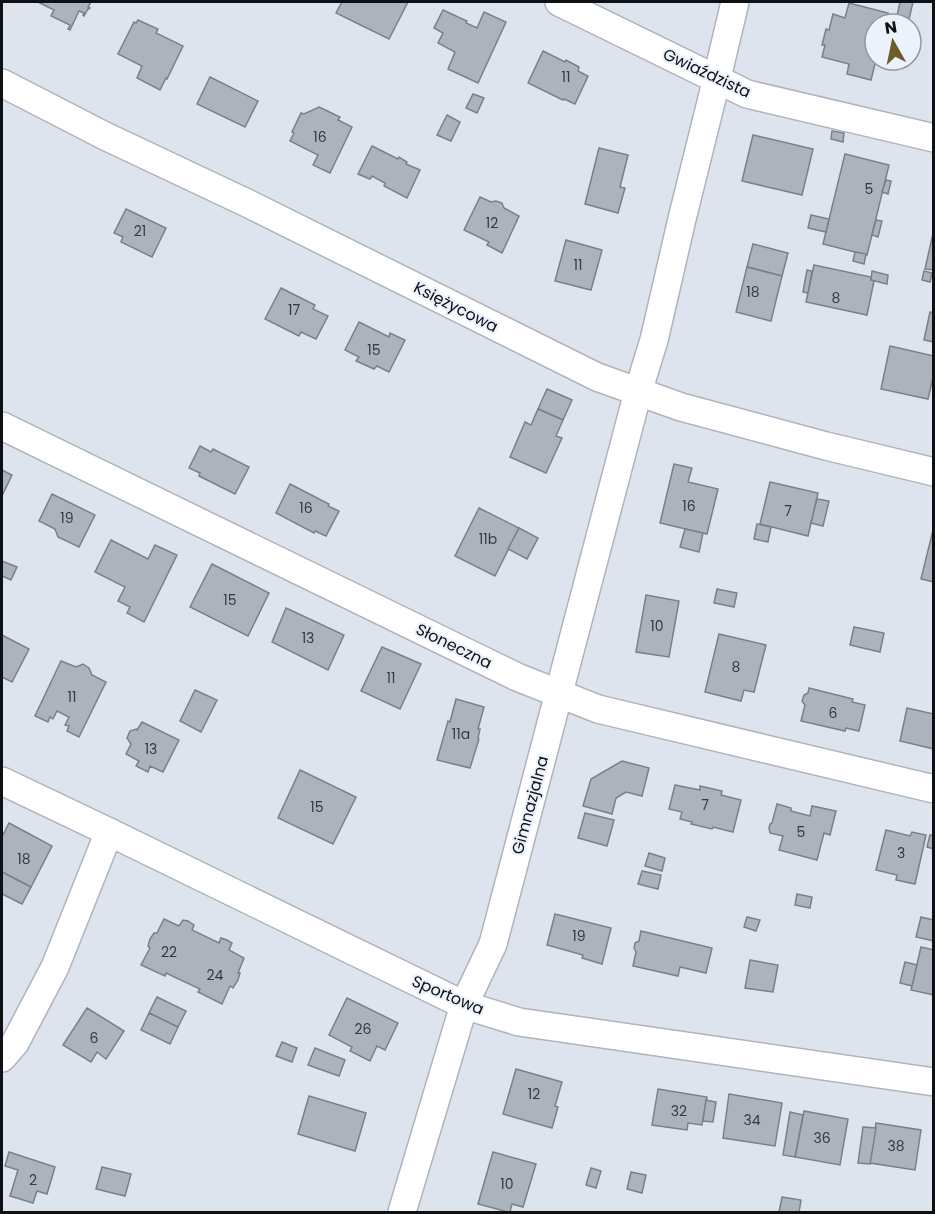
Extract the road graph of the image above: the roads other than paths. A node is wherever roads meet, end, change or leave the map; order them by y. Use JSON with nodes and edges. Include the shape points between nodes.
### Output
{"nodes":[{"id":1,"x":559,"y":2,"type":"edge"},
{"id":2,"x":735,"y":2,"type":"edge"},
{"id":3,"x":717,"y":78,"type":"junction"},
{"id":4,"x":2,"y":83,"type":"edge"},
{"id":5,"x":933,"y":138,"type":"edge"},
{"id":6,"x":638,"y":392,"type":"junction"},
{"id":7,"x":2,"y":426,"type":"edge"},
{"id":8,"x":933,"y":472,"type":"edge"},
{"id":9,"x":559,"y":693,"type":"junction"},
{"id":10,"x":2,"y":781,"type":"edge"},
{"id":11,"x":933,"y":789,"type":"edge"},
{"id":12,"x":109,"y":832,"type":"junction"},
{"id":13,"x":464,"y":1005,"type":"junction"},
{"id":14,"x":2,"y":1058,"type":"edge"},
{"id":15,"x":933,"y":1082,"type":"edge"},
{"id":16,"x":402,"y":1212,"type":"edge"}],
"edges":[{"from":1,"to":3,"type":"street","name":"Gwiaździsta"},
{"from":2,"to":3,"type":"street","name":"Gimnazjalna"},
{"from":3,"to":5,"type":"street","name":"Gwiaździsta","via":[[747,94]]},
{"from":3,"to":6,"type":"street","name":"Gimnazjalna"},
{"from":4,"to":6,"type":"street","name":"Księżycowa","via":[[597,377]]},
{"from":6,"to":8,"type":"street","name":"Księżycowa","via":[[681,407]]},
{"from":6,"to":9,"type":"street","name":"Gimnazjalna"},
{"from":7,"to":9,"type":"street","name":"Słoneczna","via":[[517,677]]},
{"from":9,"to":11,"type":"street","name":"Słoneczna","via":[[598,709]]},
{"from":9,"to":13,"type":"street","name":"Gimnazjalna","via":[[493,945]]},
{"from":10,"to":12,"type":"street","name":"Sportowa"},
{"from":12,"to":13,"type":"street","name":"Sportowa"},
{"from":12,"to":14,"type":"street","via":[[55,967],[15,1042]]},
{"from":13,"to":15,"type":"street","name":"Sportowa","via":[[519,1023]]},
{"from":13,"to":16,"type":"street","name":"Gimnazjalna"}]}
